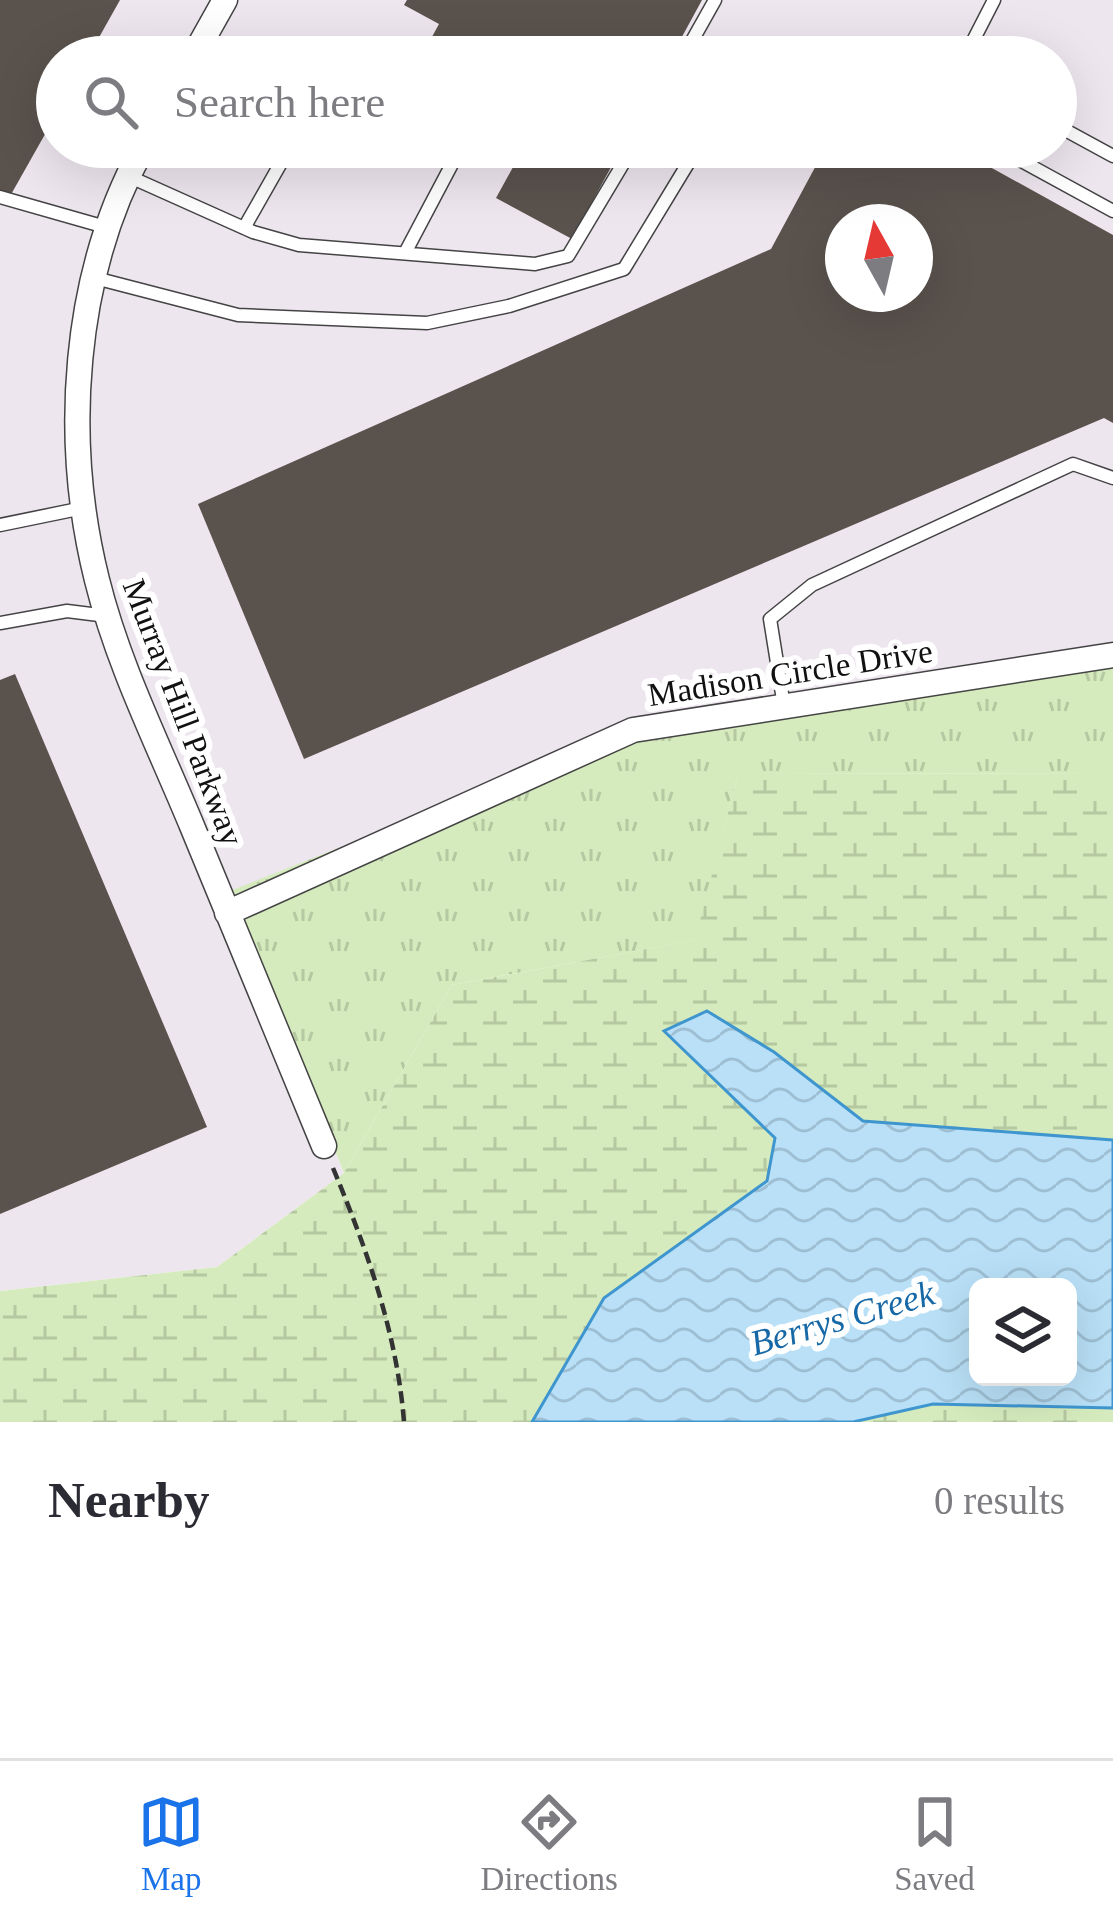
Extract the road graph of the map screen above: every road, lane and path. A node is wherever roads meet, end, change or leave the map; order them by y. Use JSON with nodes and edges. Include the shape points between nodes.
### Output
{"nodes":[{"id":1,"x":225,"y":0,"type":"edge"},
{"id":2,"x":715,"y":0,"type":"edge"},
{"id":3,"x":994,"y":0,"type":"edge"},
{"id":4,"x":205,"y":36,"type":"edge"},
{"id":5,"x":695,"y":36,"type":"edge"},
{"id":6,"x":976,"y":36,"type":"edge"},
{"id":7,"x":1077,"y":136,"type":"edge"},
{"id":8,"x":1113,"y":156,"type":"edge"},
{"id":9,"x":131,"y":168,"type":"edge"},
{"id":10,"x":278,"y":168,"type":"edge"},
{"id":11,"x":450,"y":168,"type":"edge"},
{"id":12,"x":620,"y":168,"type":"edge"},
{"id":13,"x":685,"y":168,"type":"edge"},
{"id":14,"x":1034,"y":168,"type":"edge"},
{"id":15,"x":127,"y":176,"type":"junction"},
{"id":16,"x":0,"y":197,"type":"edge"},
{"id":17,"x":1113,"y":211,"type":"edge"},
{"id":18,"x":110,"y":228,"type":"junction"},
{"id":19,"x":244,"y":228,"type":"junction"},
{"id":20,"x":406,"y":253,"type":"junction"},
{"id":21,"x":95,"y":278,"type":"junction"},
{"id":22,"x":1113,"y":478,"type":"edge"},
{"id":23,"x":83,"y":508,"type":"junction"},
{"id":24,"x":0,"y":525,"type":"edge"},
{"id":25,"x":108,"y":616,"type":"junction"},
{"id":26,"x":0,"y":622,"type":"edge"},
{"id":27,"x":1113,"y":655,"type":"edge"},
{"id":28,"x":784,"y":706,"type":"junction"},
{"id":29,"x":227,"y":913,"type":"junction"},
{"id":30,"x":324,"y":1146,"type":"joint"},
{"id":31,"x":404,"y":1422,"type":"edge"}],
"edges":[{"from":1,"to":4,"type":"street"},
{"from":2,"to":5,"type":"lane"},
{"from":3,"to":6,"type":"lane"},
{"from":7,"to":8,"type":"lane"},
{"from":9,"to":15,"type":"street","name":"Murray Hill Parkway"},
{"from":10,"to":19,"type":"lane"},
{"from":11,"to":20,"type":"lane"},
{"from":12,"to":20,"type":"lane","via":[[568,256],[535,264]]},
{"from":13,"to":21,"type":"lane","via":[[624,269],[428,323],[238,315]]},
{"from":14,"to":17,"type":"lane"},
{"from":15,"to":18,"type":"street","name":"Murray Hill Parkway"},
{"from":15,"to":19,"type":"lane"},
{"from":16,"to":18,"type":"lane"},
{"from":18,"to":21,"type":"street","name":"Murray Hill Parkway"},
{"from":19,"to":20,"type":"lane","via":[[299,245]]},
{"from":21,"to":23,"type":"street","name":"Murray Hill Parkway","via":[[78,399]]},
{"from":22,"to":28,"type":"lane","via":[[1073,464],[812,585],[770,619]]},
{"from":23,"to":24,"type":"lane"},
{"from":23,"to":25,"type":"street","name":"Murray Hill Parkway"},
{"from":25,"to":26,"type":"lane","via":[[68,611]]},
{"from":25,"to":29,"type":"street","name":"Murray Hill Parkway"},
{"from":27,"to":28,"type":"street","name":"Madison Circle Drive"},
{"from":28,"to":29,"type":"street","name":"Madison Circle Drive","via":[[633,730]]},
{"from":29,"to":30,"type":"street","name":"Murray Hill Parkway"},
{"from":30,"to":31,"type":"path","via":[[383,1303]]}]}
